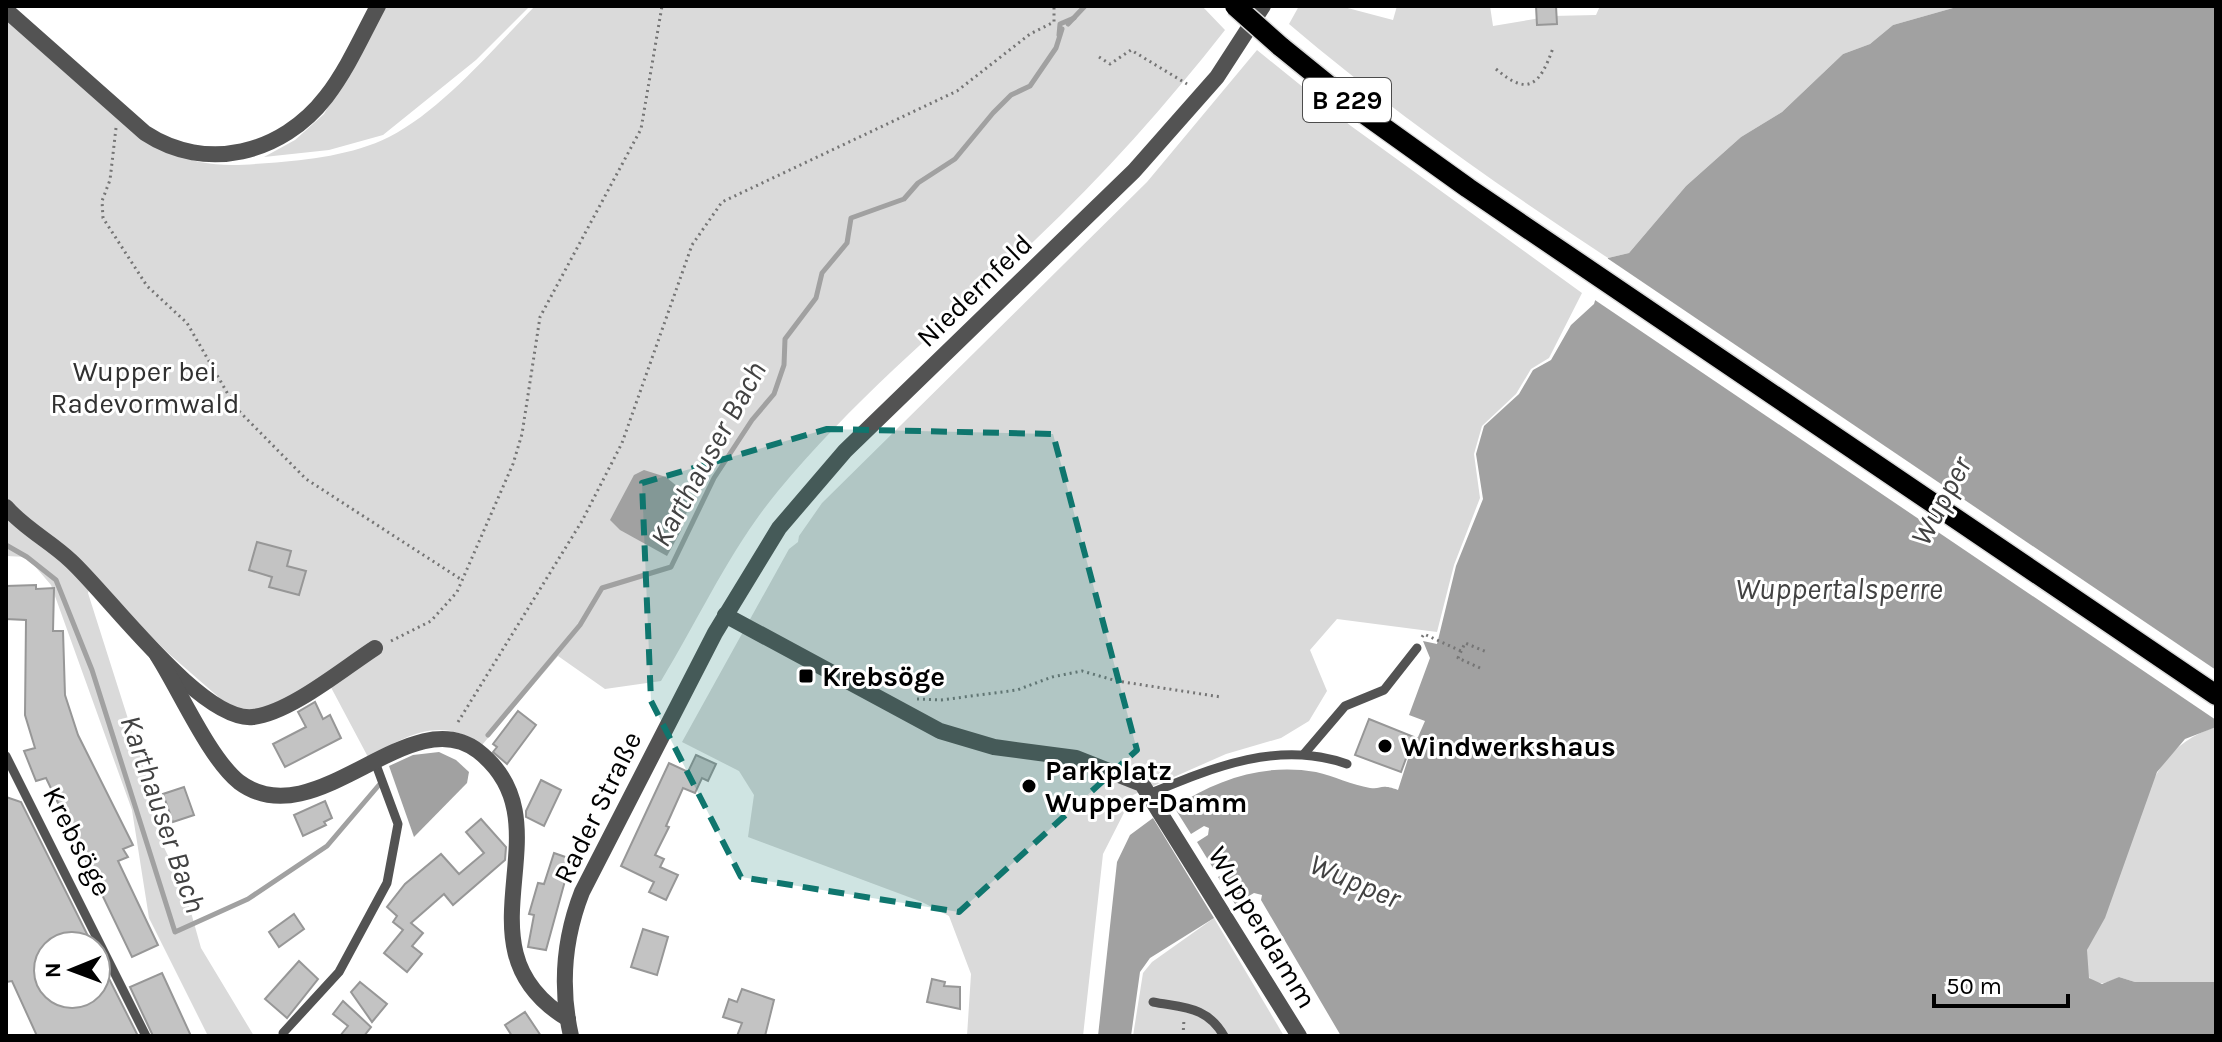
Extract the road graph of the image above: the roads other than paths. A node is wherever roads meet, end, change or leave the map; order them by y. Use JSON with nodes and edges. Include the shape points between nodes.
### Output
{"nodes":[{"id":1,"x":378,"y":6,"type":"edge"},
{"id":2,"x":1235,"y":6,"type":"edge"},
{"id":3,"x":1263,"y":6,"type":"edge"},
{"id":4,"x":6,"y":10,"type":"edge"},
{"id":5,"x":6,"y":507,"type":"edge"},
{"id":6,"x":725,"y":615,"type":"junction"},
{"id":7,"x":375,"y":648,"type":"road end"},
{"id":8,"x":1417,"y":648,"type":"dead end"},
{"id":9,"x":157,"y":655,"type":"junction"},
{"id":10,"x":2216,"y":695,"type":"edge"},
{"id":11,"x":1304,"y":754,"type":"junction"},
{"id":12,"x":6,"y":756,"type":"edge"},
{"id":13,"x":375,"y":762,"type":"junction"},
{"id":14,"x":1347,"y":764,"type":"dead end"},
{"id":15,"x":1151,"y":793,"type":"junction"},
{"id":16,"x":1153,"y":1002,"type":"dead end"},
{"id":17,"x":570,"y":1028,"type":"edge"},
{"id":18,"x":283,"y":1033,"type":"dead end"},
{"id":19,"x":146,"y":1036,"type":"edge"},
{"id":20,"x":1224,"y":1036,"type":"edge"},
{"id":21,"x":1299,"y":1036,"type":"edge"}],
"edges":[{"from":1,"to":4,"type":"street","via":[[329,94],[300,125],[272,143],[226,154],[186,152],[156,140]]},
{"from":2,"to":10,"type":"main road","number":"B 229","bridge":true,"via":[[1405,144]]},
{"from":3,"to":6,"type":"street","name":"Niedernfeld","via":[[1201,97],[1112,193],[845,451],[779,528]]},
{"from":5,"to":9,"type":"street","via":[[23,527],[69,559]]},
{"from":6,"to":15,"type":"street","name":"Wupperdamm","via":[[940,731],[994,747],[1076,758],[1134,778]]},
{"from":6,"to":17,"type":"street","name":"Rader Straße","via":[[576,908],[566,955]]},
{"from":7,"to":9,"type":"street","via":[[283,707],[254,717],[236,717],[220,708]]},
{"from":8,"to":11,"type":"lane","via":[[1384,690],[1345,706]]},
{"from":9,"to":13,"type":"street","via":[[222,762],[248,787],[273,795],[297,794]]},
{"from":11,"to":14,"type":"lane"},
{"from":11,"to":15,"type":"lane","via":[[1241,760]]},
{"from":12,"to":19,"type":"lane","name":"Krebsöge"},
{"from":13,"to":17,"type":"street","via":[[417,743],[448,739],[479,751],[497,769],[509,790],[518,832],[510,919],[513,948],[537,998]]},
{"from":13,"to":18,"type":"lane","via":[[398,824],[387,883],[339,972]]},
{"from":15,"to":21,"type":"street","name":"Wupperdamm"},
{"from":16,"to":20,"type":"lane","via":[[1200,1009]]}]}
